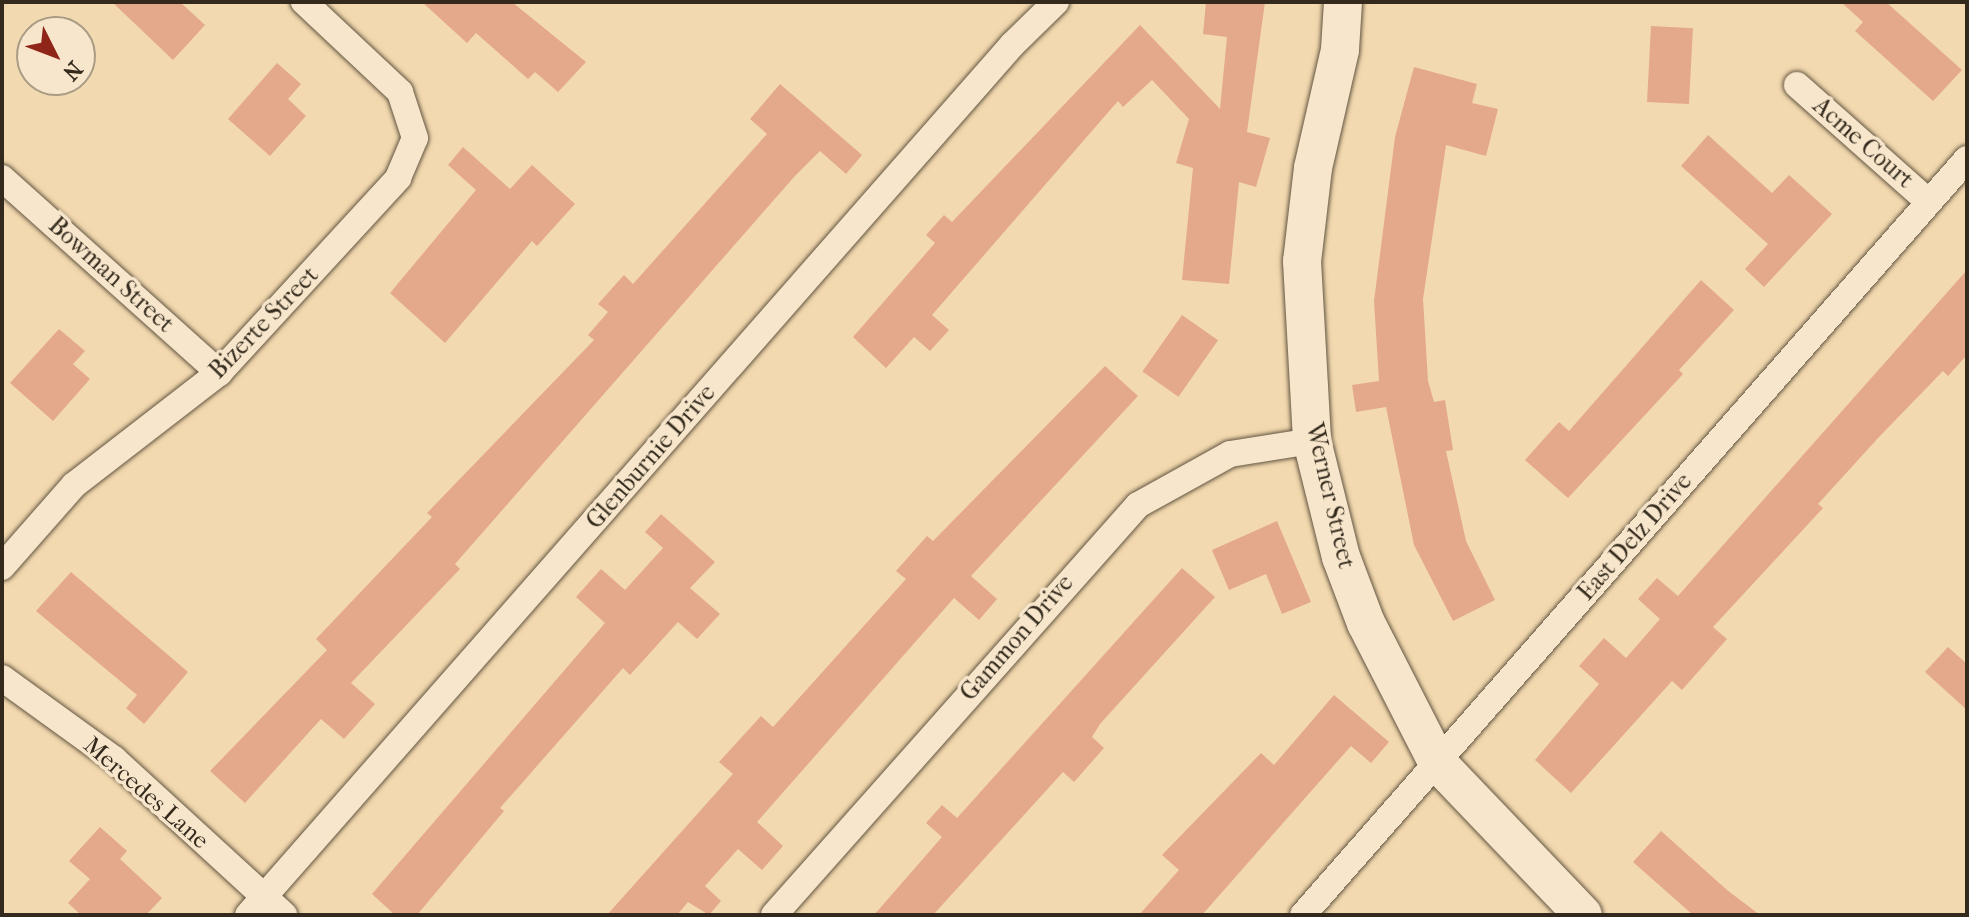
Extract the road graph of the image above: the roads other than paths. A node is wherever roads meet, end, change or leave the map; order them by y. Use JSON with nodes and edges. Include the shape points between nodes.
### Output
{"nodes":[{"id":1,"x":304,"y":2,"type":"edge"},
{"id":2,"x":1056,"y":2,"type":"edge"},
{"id":3,"x":1343,"y":2,"type":"edge"},
{"id":4,"x":1797,"y":85,"type":"dead end"},
{"id":5,"x":1967,"y":159,"type":"edge"},
{"id":6,"x":2,"y":178,"type":"edge"},
{"id":7,"x":1929,"y":202,"type":"junction"},
{"id":8,"x":219,"y":373,"type":"junction"},
{"id":9,"x":1312,"y":441,"type":"junction"},
{"id":10,"x":2,"y":567,"type":"edge"},
{"id":11,"x":2,"y":678,"type":"edge"},
{"id":12,"x":1437,"y":762,"type":"junction"},
{"id":13,"x":256,"y":906,"type":"edge"},
{"id":14,"x":284,"y":915,"type":"edge"},
{"id":15,"x":774,"y":915,"type":"edge"},
{"id":16,"x":1303,"y":915,"type":"edge"},
{"id":17,"x":1583,"y":915,"type":"edge"}],
"edges":[{"from":1,"to":8,"type":"street","name":"Bizerte Street","via":[[400,92],[415,138],[398,178]]},
{"from":2,"to":13,"type":"street","name":"Glenburnie Drive","via":[[1013,44]]},
{"from":3,"to":9,"type":"street","name":"Werner Street","via":[[1340,50],[1313,168],[1302,261]]},
{"from":4,"to":7,"type":"street","name":"Acme Court"},
{"from":5,"to":7,"type":"street","name":"East Delz Drive"},
{"from":6,"to":8,"type":"street","name":"Bowman Street"},
{"from":7,"to":12,"type":"street","name":"East Delz Drive"},
{"from":8,"to":10,"type":"street","name":"Bizerte Street","via":[[74,485]]},
{"from":9,"to":12,"type":"street","name":"Werner Street","via":[[1356,597]]},
{"from":9,"to":15,"type":"street","name":"Gammon Drive","via":[[1230,454],[1138,505]]},
{"from":11,"to":13,"type":"street","name":"Mercedes Lane","via":[[114,759]]},
{"from":12,"to":16,"type":"street","name":"East Delz Drive"},
{"from":12,"to":17,"type":"street","name":"Werner Street"},
{"from":13,"to":14,"type":"street","name":"Mercedes Lane"}]}
